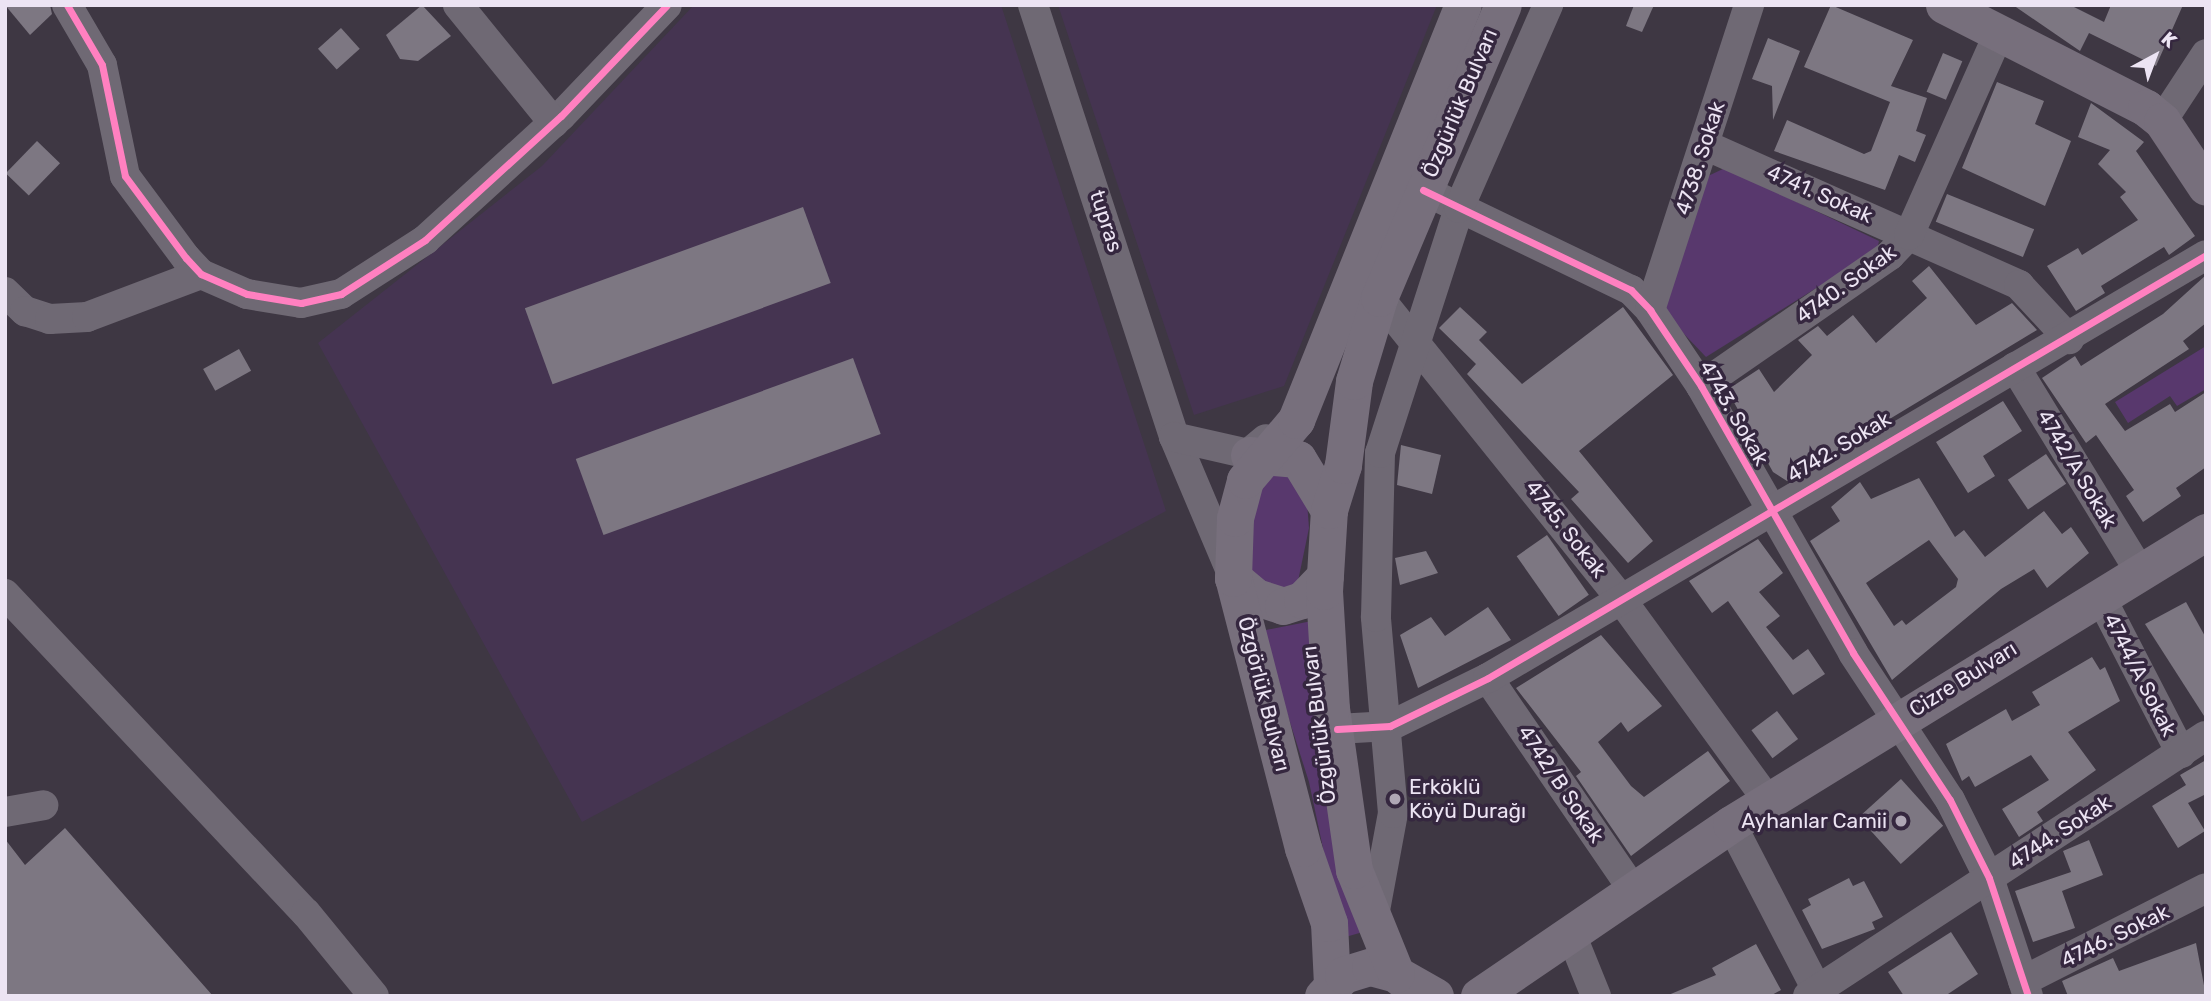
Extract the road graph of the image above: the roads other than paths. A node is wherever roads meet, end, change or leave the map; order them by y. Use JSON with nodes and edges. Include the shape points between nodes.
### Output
{"nodes":[{"id":1,"x":67,"y":5,"type":"edge"},
{"id":2,"x":458,"y":5,"type":"edge"},
{"id":3,"x":667,"y":5,"type":"edge"},
{"id":4,"x":1033,"y":5,"type":"edge"},
{"id":5,"x":1463,"y":5,"type":"edge"},
{"id":6,"x":1503,"y":5,"type":"edge"},
{"id":7,"x":1548,"y":5,"type":"edge"},
{"id":8,"x":1749,"y":5,"type":"edge"},
{"id":9,"x":1944,"y":5,"type":"edge"},
{"id":10,"x":2000,"y":31,"type":"junction"},
{"id":11,"x":2206,"y":54,"type":"edge"},
{"id":12,"x":2162,"y":121,"type":"junction"},
{"id":13,"x":554,"y":123,"type":"junction"},
{"id":14,"x":1705,"y":145,"type":"junction"},
{"id":15,"x":2206,"y":187,"type":"edge"},
{"id":16,"x":1423,"y":190,"type":"junction"},
{"id":17,"x":1459,"y":208,"type":"junction"},
{"id":18,"x":1909,"y":235,"type":"junction"},
{"id":19,"x":2206,"y":255,"type":"edge"},
{"id":20,"x":201,"y":274,"type":"junction"},
{"id":21,"x":5,"y":292,"type":"edge"},
{"id":22,"x":1379,"y":299,"type":"junction"},
{"id":23,"x":1650,"y":310,"type":"junction"},
{"id":24,"x":1415,"y":337,"type":"junction"},
{"id":25,"x":2070,"y":339,"type":"junction"},
{"id":26,"x":2015,"y":367,"type":"junction"},
{"id":27,"x":1700,"y":386,"type":"junction"},
{"id":28,"x":1296,"y":420,"type":"joint"},
{"id":29,"x":1174,"y":438,"type":"junction"},
{"id":30,"x":1254,"y":456,"type":"junction"},
{"id":31,"x":1769,"y":509,"type":"junction"},
{"id":32,"x":1329,"y":510,"type":"junction"},
{"id":33,"x":2206,"y":532,"type":"edge"},
{"id":34,"x":2139,"y":570,"type":"junction"},
{"id":35,"x":1325,"y":576,"type":"junction"},
{"id":36,"x":1233,"y":578,"type":"junction"},
{"id":37,"x":5,"y":594,"type":"edge"},
{"id":38,"x":2100,"y":596,"type":"junction"},
{"id":39,"x":1623,"y":602,"type":"junction"},
{"id":40,"x":1488,"y":678,"type":"junction"},
{"id":41,"x":1897,"y":719,"type":"junction"},
{"id":42,"x":1382,"y":726,"type":"junction"},
{"id":43,"x":1337,"y":729,"type":"junction"},
{"id":44,"x":2206,"y":736,"type":"edge"},
{"id":45,"x":2180,"y":753,"type":"junction"},
{"id":46,"x":1768,"y":801,"type":"junction"},
{"id":47,"x":43,"y":805,"type":"dead end"},
{"id":48,"x":5,"y":812,"type":"edge"},
{"id":49,"x":1731,"y":824,"type":"junction"},
{"id":50,"x":1989,"y":878,"type":"junction"},
{"id":51,"x":2206,"y":888,"type":"edge"},
{"id":52,"x":1634,"y":891,"type":"junction"},
{"id":53,"x":1373,"y":921,"type":"junction"},
{"id":54,"x":1571,"y":934,"type":"junction"},
{"id":55,"x":1407,"y":985,"type":"edge"},
{"id":56,"x":2025,"y":988,"type":"edge"},
{"id":57,"x":1327,"y":990,"type":"edge"},
{"id":58,"x":1815,"y":994,"type":"edge"},
{"id":59,"x":374,"y":996,"type":"edge"},
{"id":60,"x":1435,"y":996,"type":"edge"},
{"id":61,"x":1479,"y":996,"type":"edge"},
{"id":62,"x":1596,"y":996,"type":"edge"}],
"edges":[{"from":1,"to":20,"type":"street","via":[[102,65],[124,176]]},
{"from":2,"to":13,"type":"street"},
{"from":3,"to":13,"type":"street"},
{"from":4,"to":29,"type":"street","name":"tupras"},
{"from":5,"to":28,"type":"main road","name":"Özgürlük Bulvarı"},
{"from":6,"to":16,"type":"main road","name":"Özgürlük Bulvarı"},
{"from":7,"to":17,"type":"street"},
{"from":8,"to":14,"type":"street","name":"4738. Sokak"},
{"from":9,"to":10,"type":"main road"},
{"from":10,"to":12,"type":"main road"},
{"from":10,"to":18,"type":"street","name":"4740. Sokak"},
{"from":11,"to":12,"type":"street"},
{"from":12,"to":15,"type":"main road"},
{"from":13,"to":20,"type":"street","via":[[425,240],[341,294],[275,302]]},
{"from":14,"to":18,"type":"street","name":"4741. Sokak"},
{"from":14,"to":23,"type":"street","name":"4738. Sokak"},
{"from":16,"to":17,"type":"street","name":"4743. Sokak"},
{"from":16,"to":22,"type":"main road","name":"Özgürlük Bulvarı"},
{"from":17,"to":23,"type":"street","name":"4743. Sokak","via":[[1631,290]]},
{"from":17,"to":24,"type":"street"},
{"from":18,"to":25,"type":"street","name":"4741. Sokak","via":[[2019,285]]},
{"from":18,"to":27,"type":"street","name":"4740. Sokak","via":[[1891,255]]},
{"from":19,"to":25,"type":"street","name":"4742. Sokak"},
{"from":20,"to":21,"type":"street","via":[[87,317],[51,319],[24,311]]},
{"from":22,"to":24,"type":"street","name":"4745. Sokak"},
{"from":22,"to":32,"type":"main road","name":"Özgürlük Bulvarı","via":[[1354,381],[1343,465]]},
{"from":23,"to":27,"type":"street","name":"4743. Sokak"},
{"from":24,"to":39,"type":"street","name":"4745. Sokak"},
{"from":24,"to":42,"type":"street","via":[[1415,355],[1380,453],[1373,530]]},
{"from":25,"to":26,"type":"street","name":"4742. Sokak"},
{"from":26,"to":31,"type":"street","name":"4742. Sokak"},
{"from":26,"to":34,"type":"street","name":"4742/A Sokak"},
{"from":27,"to":31,"type":"street","name":"4743. Sokak"},
{"from":28,"to":30,"type":"main road","name":"Özgörlük Bulvarı"},
{"from":29,"to":30,"type":"street"},
{"from":29,"to":36,"type":"street","name":"tupras"},
{"from":30,"to":32,"type":"main road","via":[[1298,459]]},
{"from":30,"to":36,"type":"main road","name":"Özgörlük Bulvarı","via":[[1234,518]]},
{"from":31,"to":39,"type":"street","name":"4742. Sokak"},
{"from":31,"to":41,"type":"street","name":"4743. Sokak"},
{"from":32,"to":35,"type":"main road","name":"Özgürlük Bulvarı"},
{"from":33,"to":34,"type":"main road","name":"Cizre Bulvarı"},
{"from":34,"to":38,"type":"main road","name":"Cizre Bulvarı"},
{"from":35,"to":36,"type":"main road","via":[[1302,600],[1283,606],[1256,597]]},
{"from":35,"to":43,"type":"main road","name":"Özgürlük Bulvarı"},
{"from":36,"to":57,"type":"main road","name":"Özgörlük Bulvarı","via":[[1303,849],[1329,923]]},
{"from":37,"to":59,"type":"street","via":[[306,914]]},
{"from":38,"to":41,"type":"main road","name":"Cizre Bulvarı"},
{"from":38,"to":45,"type":"street","name":"4744/A Sokak"},
{"from":39,"to":40,"type":"street","name":"4742. Sokak"},
{"from":39,"to":46,"type":"street","name":"4745. Sokak"},
{"from":40,"to":42,"type":"street","name":"4742. Sokak"},
{"from":40,"to":52,"type":"street","name":"4742/B Sokak"},
{"from":41,"to":46,"type":"main road","name":"Cizre Bulvarı"},
{"from":41,"to":50,"type":"street","name":"4743. Sokak"},
{"from":42,"to":43,"type":"street","name":"4742. Sokak"},
{"from":42,"to":53,"type":"street","via":[[1393,813]]},
{"from":43,"to":53,"type":"main road","name":"Özgürlük Bulvarı","via":[[1354,870]]},
{"from":44,"to":45,"type":"street","name":"4744. Sokak"},
{"from":45,"to":50,"type":"street","name":"4744. Sokak"},
{"from":46,"to":49,"type":"main road","name":"Cizre Bulvarı"},
{"from":47,"to":48,"type":"street"},
{"from":49,"to":52,"type":"main road","name":"Cizre Bulvarı"},
{"from":49,"to":58,"type":"street"},
{"from":50,"to":56,"type":"street","name":"4743. Sokak"},
{"from":50,"to":58,"type":"street","name":"4744. Sokak"},
{"from":51,"to":56,"type":"street","name":"4746. Sokak"},
{"from":52,"to":54,"type":"main road","name":"Cizre Bulvarı"},
{"from":53,"to":55,"type":"main road","name":"Özgürlük Bulvarı"},
{"from":54,"to":61,"type":"main road","name":"Cizre Bulvarı"},
{"from":54,"to":62,"type":"street"},
{"from":55,"to":57,"type":"main road","via":[[1370,967]]},
{"from":55,"to":60,"type":"main road"}]}
